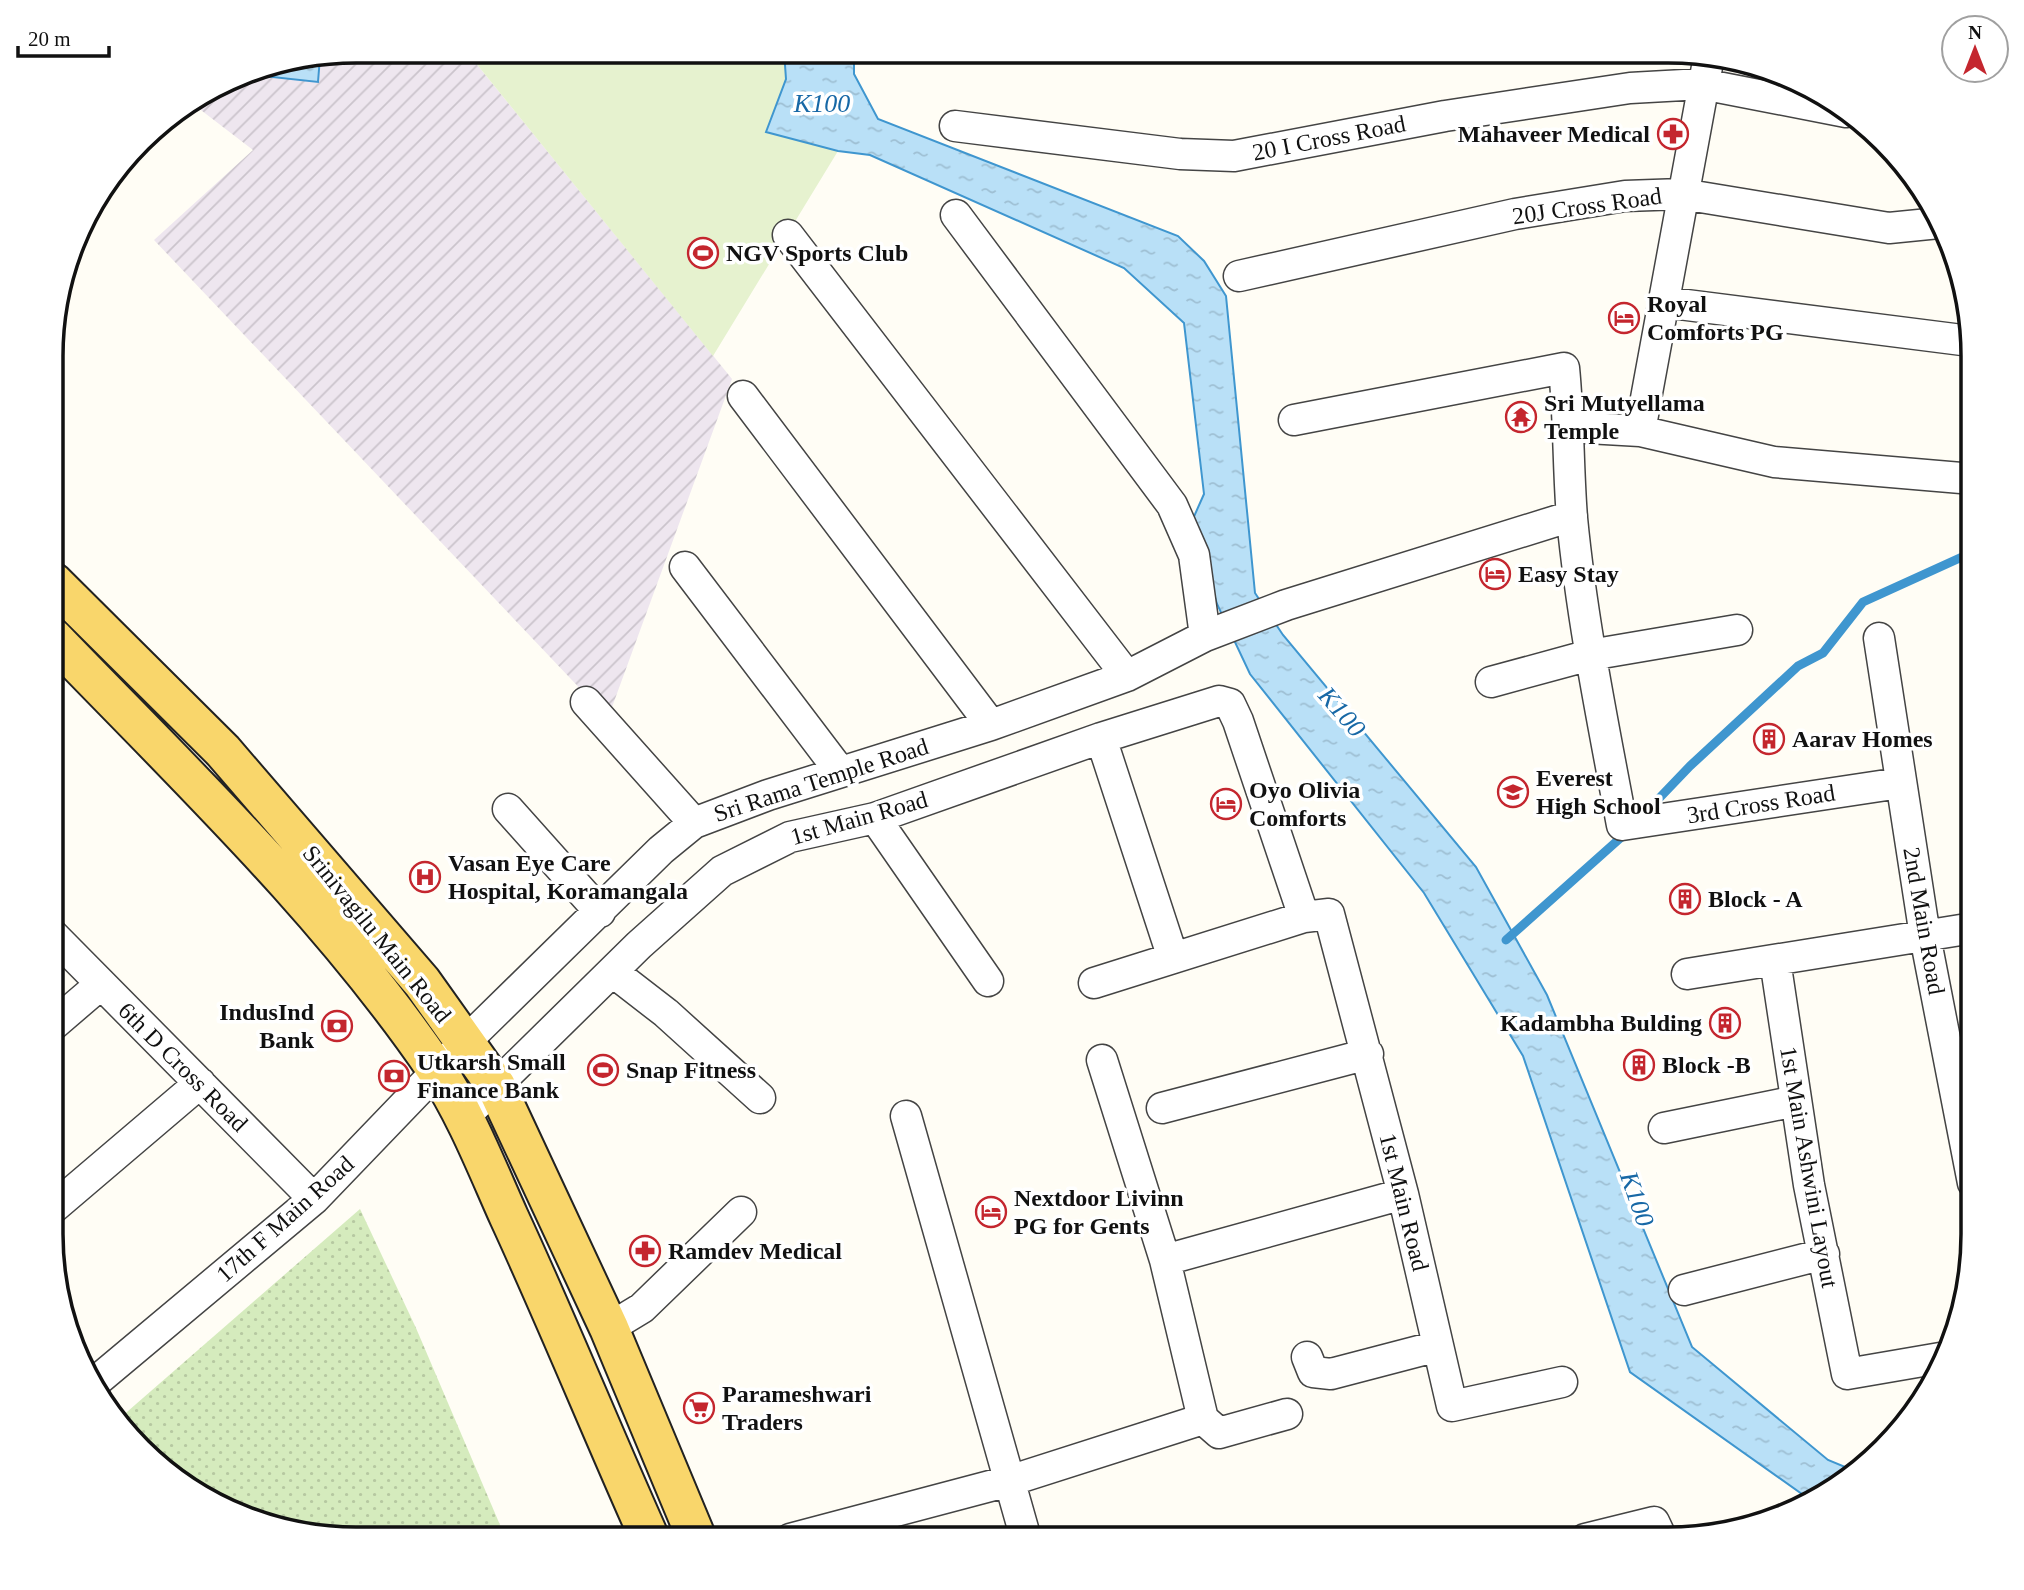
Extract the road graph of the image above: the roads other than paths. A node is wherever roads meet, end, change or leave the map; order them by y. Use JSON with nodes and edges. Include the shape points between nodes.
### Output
{"nodes":[{"id":1,"x":1705,"y":70,"type":"edge"},
{"id":2,"x":1817,"y":103,"type":"edge"},
{"id":3,"x":955,"y":125,"type":"dead end"},
{"id":4,"x":1682,"y":194,"type":"junction"},
{"id":5,"x":956,"y":215,"type":"dead end"},
{"id":6,"x":1930,"y":224,"type":"edge"},
{"id":7,"x":788,"y":235,"type":"dead end"},
{"id":8,"x":1239,"y":276,"type":"dead end"},
{"id":9,"x":1663,"y":302,"type":"junction"},
{"id":10,"x":1960,"y":340,"type":"edge"},
{"id":11,"x":743,"y":396,"type":"dead end"},
{"id":12,"x":1294,"y":420,"type":"dead end"},
{"id":13,"x":1570,"y":427,"type":"junction"},
{"id":14,"x":1640,"y":431,"type":"junction"},
{"id":15,"x":1961,"y":478,"type":"edge"},
{"id":16,"x":1572,"y":516,"type":"junction"},
{"id":17,"x":685,"y":567,"type":"dead end"},
{"id":18,"x":63,"y":592,"type":"edge"},
{"id":19,"x":1737,"y":630,"type":"dead end"},
{"id":20,"x":1216,"y":632,"type":"junction"},
{"id":21,"x":1879,"y":638,"type":"dead end"},
{"id":22,"x":63,"y":648,"type":"edge"},
{"id":23,"x":1590,"y":655,"type":"junction"},
{"id":24,"x":1126,"y":676,"type":"junction"},
{"id":25,"x":1491,"y":682,"type":"dead end"},
{"id":26,"x":586,"y":702,"type":"dead end"},
{"id":27,"x":991,"y":725,"type":"junction"},
{"id":28,"x":1101,"y":738,"type":"junction"},
{"id":29,"x":839,"y":771,"type":"junction"},
{"id":30,"x":1900,"y":783,"type":"junction"},
{"id":31,"x":508,"y":809,"type":"dead end"},
{"id":32,"x":875,"y":818,"type":"junction"},
{"id":33,"x":694,"y":823,"type":"junction"},
{"id":34,"x":600,"y":912,"type":"junction"},
{"id":35,"x":1304,"y":917,"type":"junction"},
{"id":36,"x":1961,"y":930,"type":"edge"},
{"id":37,"x":1925,"y":936,"type":"junction"},
{"id":38,"x":63,"y":945,"type":"edge"},
{"id":39,"x":1173,"y":958,"type":"junction"},
{"id":40,"x":1775,"y":960,"type":"junction"},
{"id":41,"x":613,"y":972,"type":"junction"},
{"id":42,"x":1687,"y":974,"type":"dead end"},
{"id":43,"x":988,"y":981,"type":"dead end"},
{"id":44,"x":1094,"y":983,"type":"dead end"},
{"id":45,"x":102,"y":984,"type":"junction"},
{"id":46,"x":63,"y":1017,"type":"edge"},
{"id":47,"x":464,"y":1043,"type":"junction"},
{"id":48,"x":1367,"y":1054,"type":"junction"},
{"id":49,"x":1102,"y":1060,"type":"dead end"},
{"id":50,"x":437,"y":1071,"type":"junction"},
{"id":51,"x":200,"y":1083,"type":"junction"},
{"id":52,"x":496,"y":1086,"type":"junction"},
{"id":53,"x":760,"y":1098,"type":"dead end"},
{"id":54,"x":1796,"y":1101,"type":"junction"},
{"id":55,"x":1162,"y":1108,"type":"dead end"},
{"id":56,"x":906,"y":1116,"type":"dead end"},
{"id":57,"x":462,"y":1119,"type":"junction"},
{"id":58,"x":1961,"y":1121,"type":"edge"},
{"id":59,"x":1664,"y":1128,"type":"dead end"},
{"id":60,"x":1404,"y":1194,"type":"junction"},
{"id":61,"x":63,"y":1199,"type":"edge"},
{"id":62,"x":314,"y":1199,"type":"junction"},
{"id":63,"x":741,"y":1212,"type":"dead end"},
{"id":64,"x":1824,"y":1254,"type":"junction"},
{"id":65,"x":1165,"y":1260,"type":"junction"},
{"id":66,"x":1684,"y":1290,"type":"dead end"},
{"id":67,"x":609,"y":1328,"type":"junction"},
{"id":68,"x":1438,"y":1346,"type":"junction"},
{"id":69,"x":1307,"y":1357,"type":"dead end"},
{"id":70,"x":1921,"y":1376,"type":"edge"},
{"id":71,"x":100,"y":1378,"type":"edge"},
{"id":72,"x":1562,"y":1382,"type":"dead end"},
{"id":73,"x":1287,"y":1414,"type":"dead end"},
{"id":74,"x":1203,"y":1419,"type":"junction"},
{"id":75,"x":1009,"y":1481,"type":"junction"},
{"id":76,"x":637,"y":1527,"type":"edge"},
{"id":77,"x":692,"y":1527,"type":"edge"},
{"id":78,"x":835,"y":1527,"type":"edge"},
{"id":79,"x":1022,"y":1527,"type":"edge"},
{"id":80,"x":1634,"y":1527,"type":"edge"},
{"id":81,"x":1656,"y":1527,"type":"edge"}],
"edges":[{"from":1,"to":2,"type":"street","name":"20 I Cross Road"},
{"from":1,"to":3,"type":"street","name":"20 I Cross Road","via":[[1630,88],[1234,156],[1180,154]]},
{"from":1,"to":4,"type":"street"},
{"from":4,"to":6,"type":"street","name":"20J Cross Road","via":[[1889,228]]},
{"from":4,"to":8,"type":"street","name":"20J Cross Road","via":[[1625,196],[1515,214]]},
{"from":4,"to":9,"type":"street"},
{"from":5,"to":20,"type":"street","via":[[1172,505],[1194,555]]},
{"from":7,"to":24,"type":"street"},
{"from":9,"to":10,"type":"street"},
{"from":9,"to":14,"type":"street"},
{"from":11,"to":27,"type":"street"},
{"from":12,"to":13,"type":"street","via":[[1564,368]]},
{"from":13,"to":14,"type":"street"},
{"from":13,"to":16,"type":"street"},
{"from":14,"to":15,"type":"street","via":[[1774,461]]},
{"from":16,"to":20,"type":"street","name":"Sri Rama Temple Road","via":[[1286,605]]},
{"from":16,"to":23,"type":"street"},
{"from":17,"to":29,"type":"street"},
{"from":18,"to":47,"type":"main road","name":"Srinivagilu Main Road","via":[[223,751],[422,982]]},
{"from":19,"to":23,"type":"street"},
{"from":20,"to":24,"type":"street","name":"Sri Rama Temple Road"},
{"from":21,"to":30,"type":"street","name":"2nd Main Road"},
{"from":22,"to":50,"type":"main road","name":"Srinivagilu Main Road","via":[[347,951]]},
{"from":23,"to":25,"type":"street"},
{"from":23,"to":30,"type":"street","name":"3rd Cross Road","via":[[1622,825]]},
{"from":24,"to":27,"type":"street","name":"Sri Rama Temple Road"},
{"from":26,"to":33,"type":"street"},
{"from":27,"to":29,"type":"street","name":"Sri Rama Temple Road"},
{"from":28,"to":32,"type":"street","name":"1st Main Road"},
{"from":28,"to":35,"type":"street","name":"1st Main Road","via":[[1219,701],[1230,704]]},
{"from":28,"to":39,"type":"street"},
{"from":29,"to":33,"type":"street","name":"Sri Rama Temple Road"},
{"from":30,"to":37,"type":"street","name":"2nd Main Road"},
{"from":31,"to":34,"type":"street"},
{"from":32,"to":41,"type":"street","name":"1st Main Road","via":[[790,837],[722,871]]},
{"from":32,"to":43,"type":"street"},
{"from":33,"to":34,"type":"street","name":"Sri Rama Temple Road"},
{"from":34,"to":47,"type":"street","name":"Sri Rama Temple Road"},
{"from":35,"to":39,"type":"street"},
{"from":35,"to":48,"type":"street","name":"1st Main Road","via":[[1331,916]]},
{"from":36,"to":37,"type":"street"},
{"from":37,"to":40,"type":"street"},
{"from":37,"to":58,"type":"street","name":"2nd Main Road"},
{"from":38,"to":45,"type":"street","name":"6th D Cross Road"},
{"from":39,"to":44,"type":"street"},
{"from":40,"to":42,"type":"street"},
{"from":40,"to":54,"type":"street","name":"1st Main Ashwini Layout"},
{"from":41,"to":52,"type":"street","name":"1st Main Road"},
{"from":41,"to":53,"type":"street"},
{"from":45,"to":46,"type":"street"},
{"from":45,"to":51,"type":"street","name":"6th D Cross Road"},
{"from":47,"to":50,"type":"street","name":"17th F Main Road"},
{"from":47,"to":52,"type":"main road","name":"Srinivagilu Main Road"},
{"from":48,"to":55,"type":"street"},
{"from":48,"to":60,"type":"street","name":"1st Main Road"},
{"from":49,"to":65,"type":"street"},
{"from":50,"to":57,"type":"main road","name":"Srinivagilu Main Road"},
{"from":50,"to":62,"type":"street","name":"17th F Main Road"},
{"from":51,"to":61,"type":"street"},
{"from":51,"to":62,"type":"street","name":"6th D Cross Road"},
{"from":52,"to":57,"type":"street","name":"1st Main Road"},
{"from":52,"to":67,"type":"main road","name":"Srinivagilu Main Road"},
{"from":54,"to":59,"type":"street"},
{"from":54,"to":64,"type":"street","name":"1st Main Ashwini Layout"},
{"from":56,"to":75,"type":"street"},
{"from":57,"to":76,"type":"main road","name":"Srinivagilu Main Road","via":[[565,1338]]},
{"from":60,"to":65,"type":"street"},
{"from":60,"to":68,"type":"street","name":"1st Main Road"},
{"from":62,"to":71,"type":"street","name":"17th F Main Road"},
{"from":63,"to":67,"type":"street","via":[[642,1308]]},
{"from":64,"to":66,"type":"street"},
{"from":64,"to":70,"type":"street","name":"1st Main Ashwini Layout","via":[[1847,1374]]},
{"from":65,"to":74,"type":"street"},
{"from":67,"to":77,"type":"main road","name":"Srinivagilu Main Road"},
{"from":68,"to":69,"type":"street","via":[[1331,1374],[1313,1372]]},
{"from":68,"to":72,"type":"street","name":"1st Main Road","via":[[1452,1406]]},
{"from":73,"to":74,"type":"street","via":[[1219,1433]]},
{"from":74,"to":75,"type":"street"},
{"from":75,"to":78,"type":"street"},
{"from":75,"to":79,"type":"street"},
{"from":80,"to":81,"type":"street","via":[[1654,1522]]}]}
